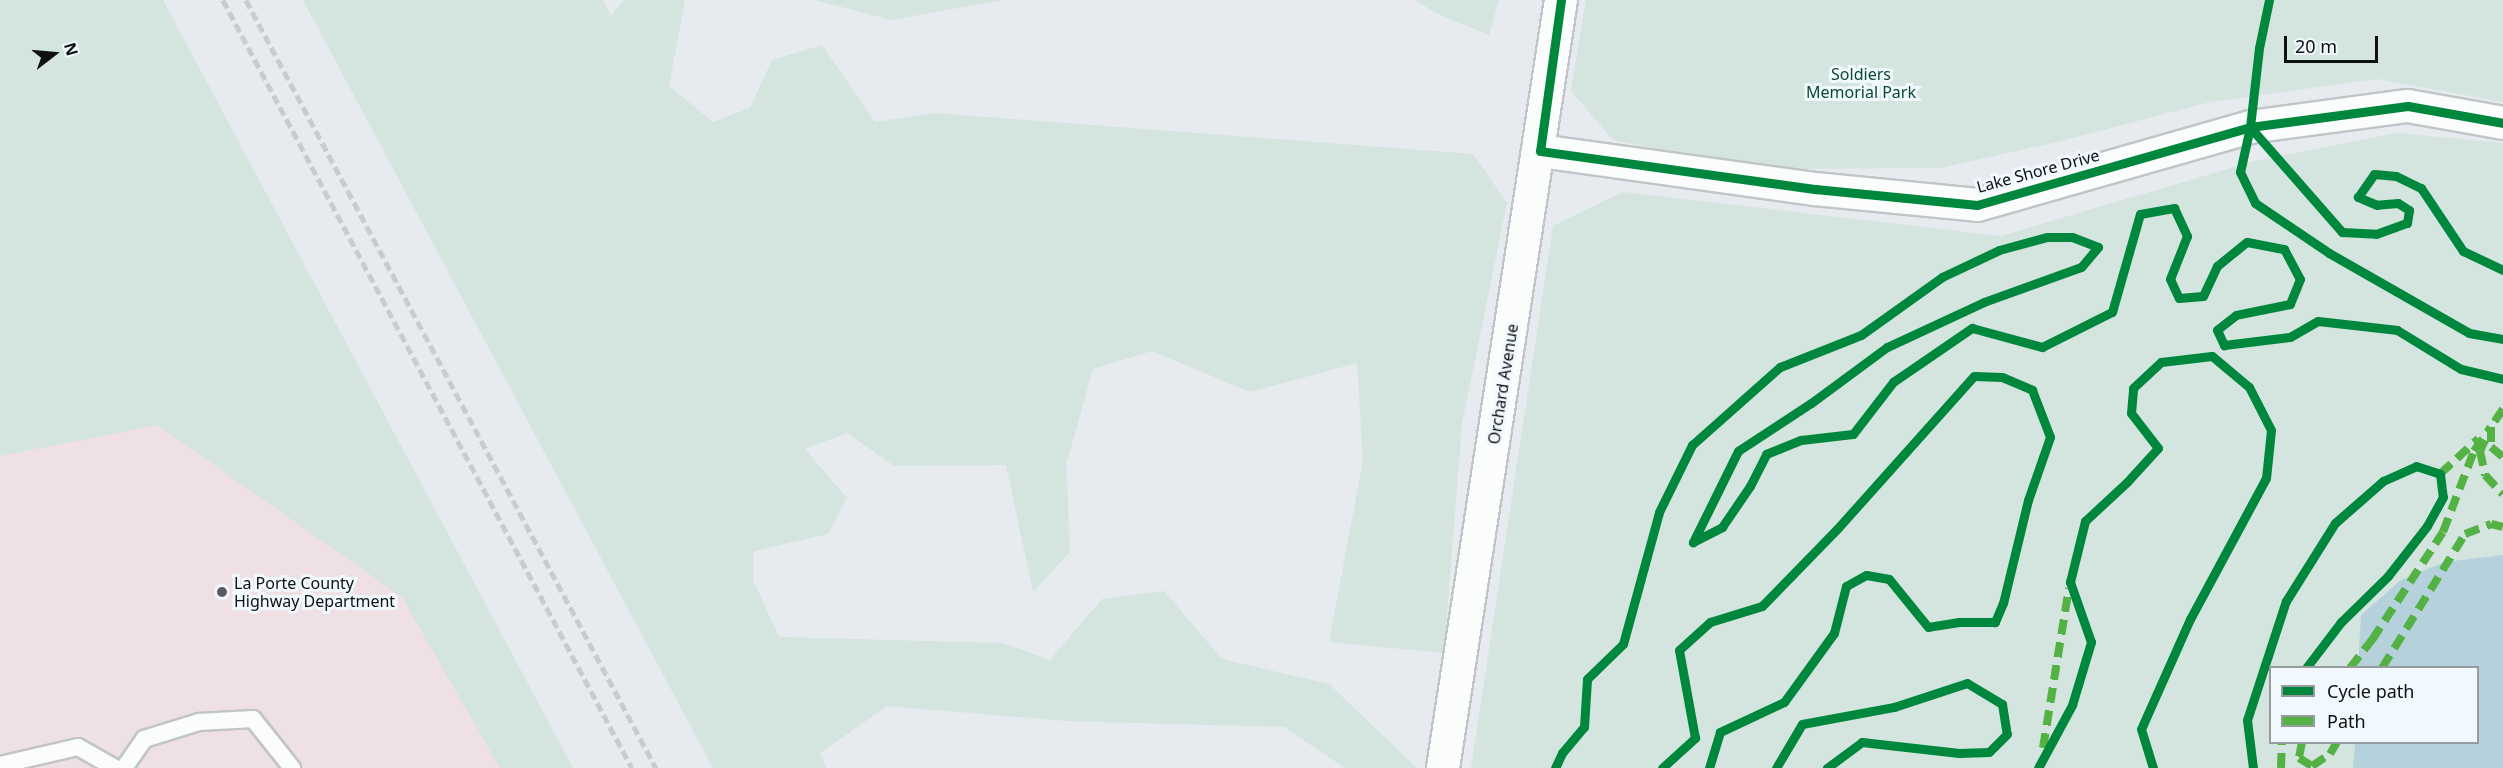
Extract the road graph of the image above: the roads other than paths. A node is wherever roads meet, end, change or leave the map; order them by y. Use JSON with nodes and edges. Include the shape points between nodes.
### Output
{"nodes":[{"id":1,"x":1562,"y":0,"type":"edge"},
{"id":2,"x":2503,"y":123,"type":"edge"},
{"id":3,"x":1540,"y":151,"type":"junction"},
{"id":4,"x":0,"y":765,"type":"edge"},
{"id":5,"x":115,"y":768,"type":"edge"},
{"id":6,"x":124,"y":768,"type":"edge"},
{"id":7,"x":292,"y":768,"type":"edge"},
{"id":8,"x":1443,"y":768,"type":"edge"}],
"edges":[{"from":1,"to":3,"type":"street","name":"Orchard Avenue"},
{"from":2,"to":3,"type":"street","name":"Lake Shore Drive","via":[[2408,106],[2250,127],[1977,205],[1815,189]]},
{"from":3,"to":8,"type":"street","name":"Orchard Avenue"},
{"from":4,"to":5,"type":"lane","via":[[78,747]]},
{"from":6,"to":7,"type":"lane","via":[[144,739],[199,722],[253,719]]}]}
